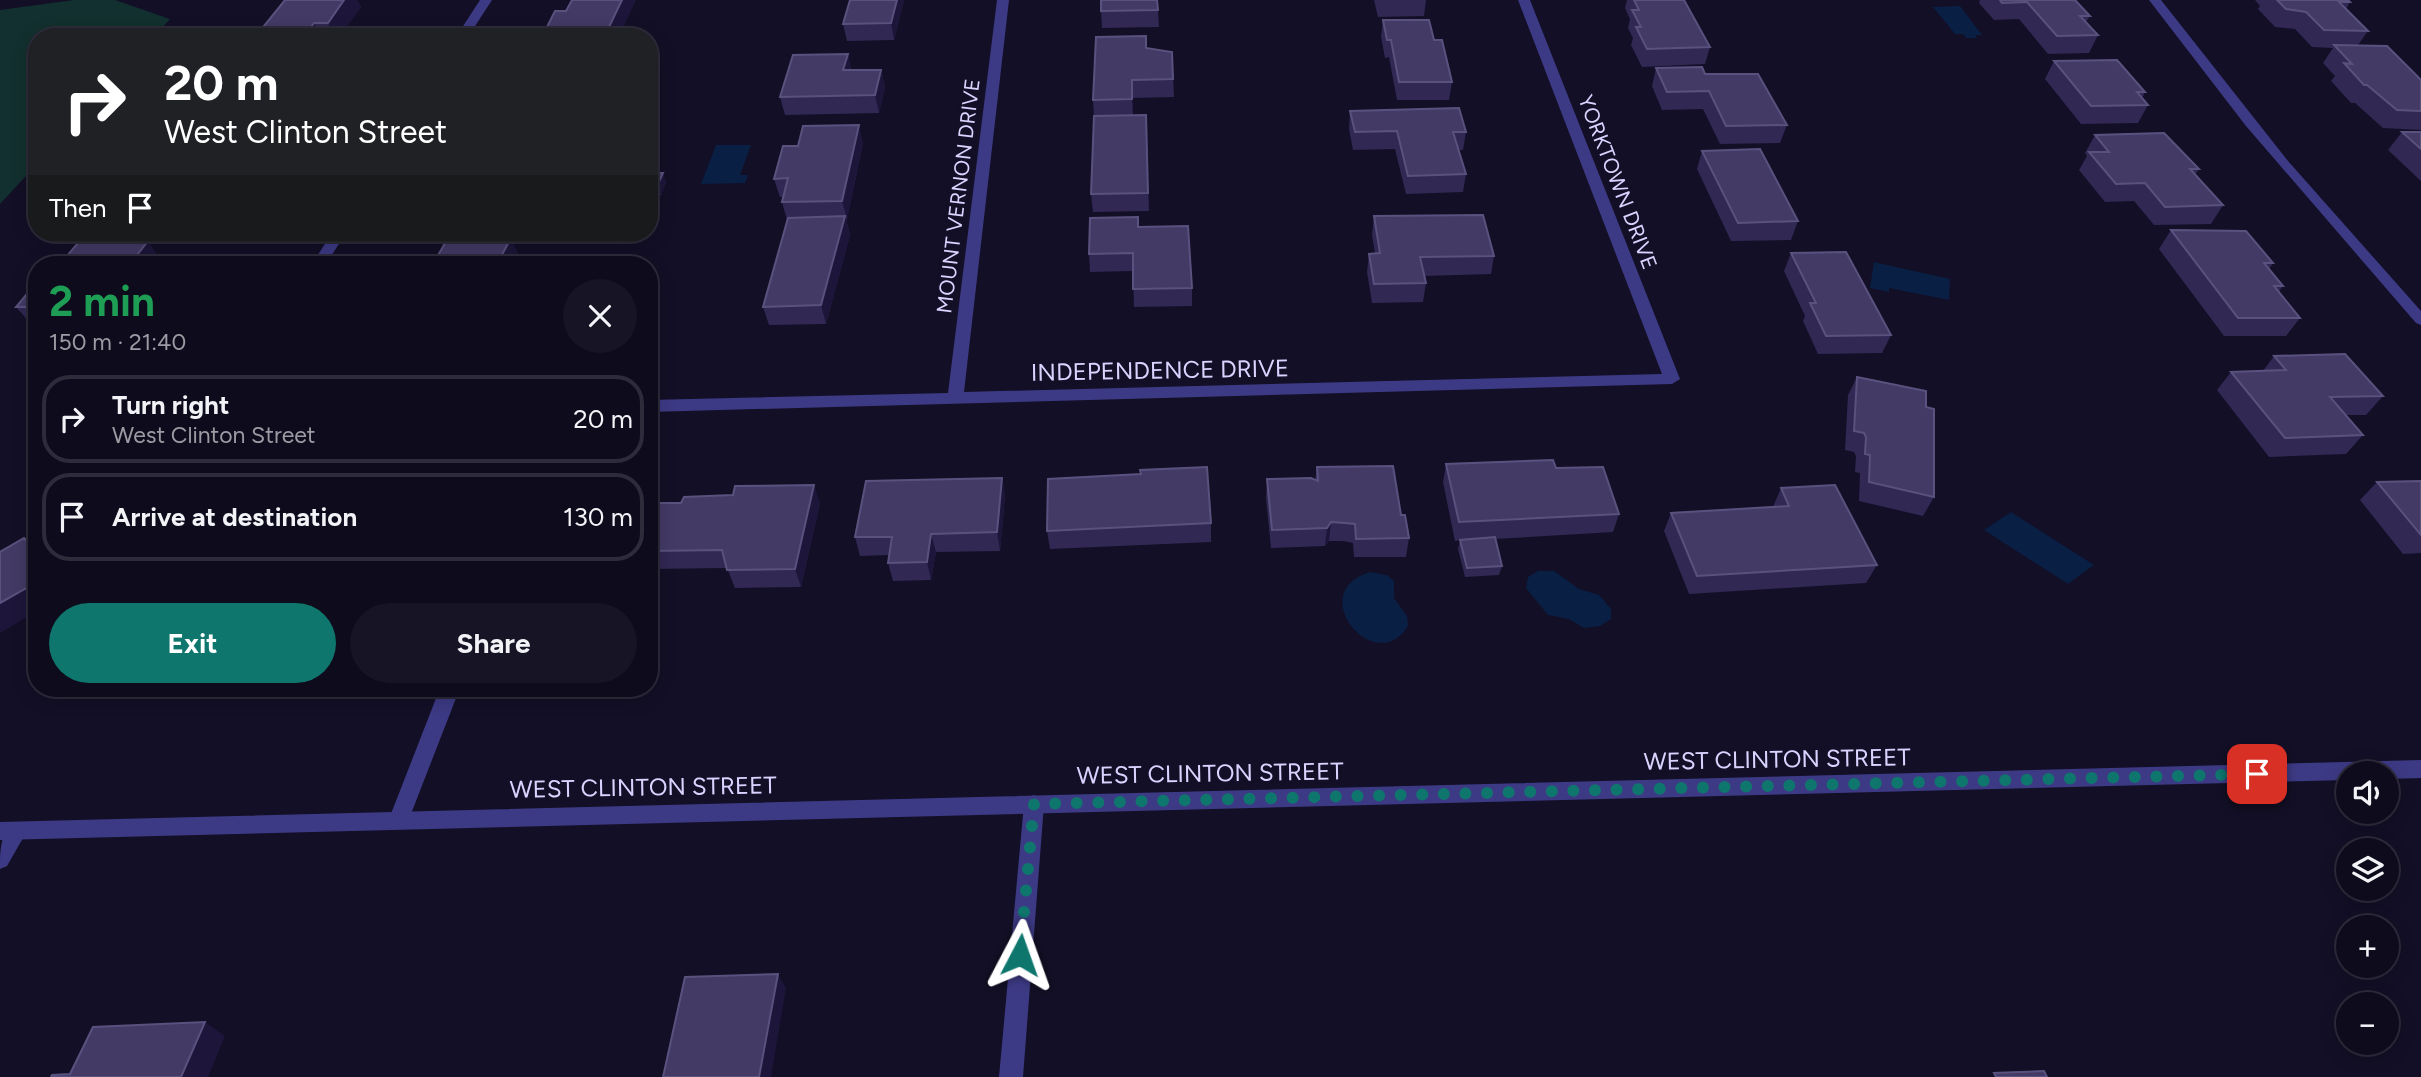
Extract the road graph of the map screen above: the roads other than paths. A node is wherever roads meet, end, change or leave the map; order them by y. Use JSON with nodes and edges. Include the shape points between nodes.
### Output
{"nodes":[{"id":1,"x":485,"y":0,"type":"edge"},
{"id":2,"x":1003,"y":0,"type":"edge"},
{"id":3,"x":1524,"y":0,"type":"edge"},
{"id":4,"x":2155,"y":0,"type":"edge"},
{"id":5,"x":468,"y":28,"type":"edge"},
{"id":6,"x":2421,"y":320,"type":"edge"},
{"id":7,"x":1672,"y":379,"type":"joint"},
{"id":8,"x":955,"y":398,"type":"junction"},
{"id":9,"x":658,"y":406,"type":"edge"},
{"id":10,"x":446,"y":697,"type":"edge"},
{"id":11,"x":2421,"y":769,"type":"edge"},
{"id":12,"x":1034,"y":804,"type":"junction"},
{"id":13,"x":398,"y":819,"type":"junction"},
{"id":14,"x":8,"y":831,"type":"edge"},
{"id":15,"x":0,"y":859,"type":"edge"},
{"id":16,"x":1010,"y":1077,"type":"edge"}],
"edges":[{"from":1,"to":5,"type":"street"},
{"from":2,"to":8,"type":"street","name":"MOUNT VERNON DRIVE"},
{"from":3,"to":7,"type":"street","name":"YORKTOWN DRIVE"},
{"from":4,"to":6,"type":"street","via":[[2297,179]]},
{"from":7,"to":8,"type":"street","name":"INDEPENDENCE DRIVE"},
{"from":8,"to":9,"type":"street","name":"INDEPENDENCE DRIVE"},
{"from":10,"to":13,"type":"street"},
{"from":11,"to":12,"type":"street","name":"WEST CLINTON STREET"},
{"from":12,"to":13,"type":"street","name":"WEST CLINTON STREET"},
{"from":12,"to":16,"type":"street"},
{"from":13,"to":14,"type":"street","name":"WEST CLINTON STREET"},
{"from":14,"to":15,"type":"street"}]}
